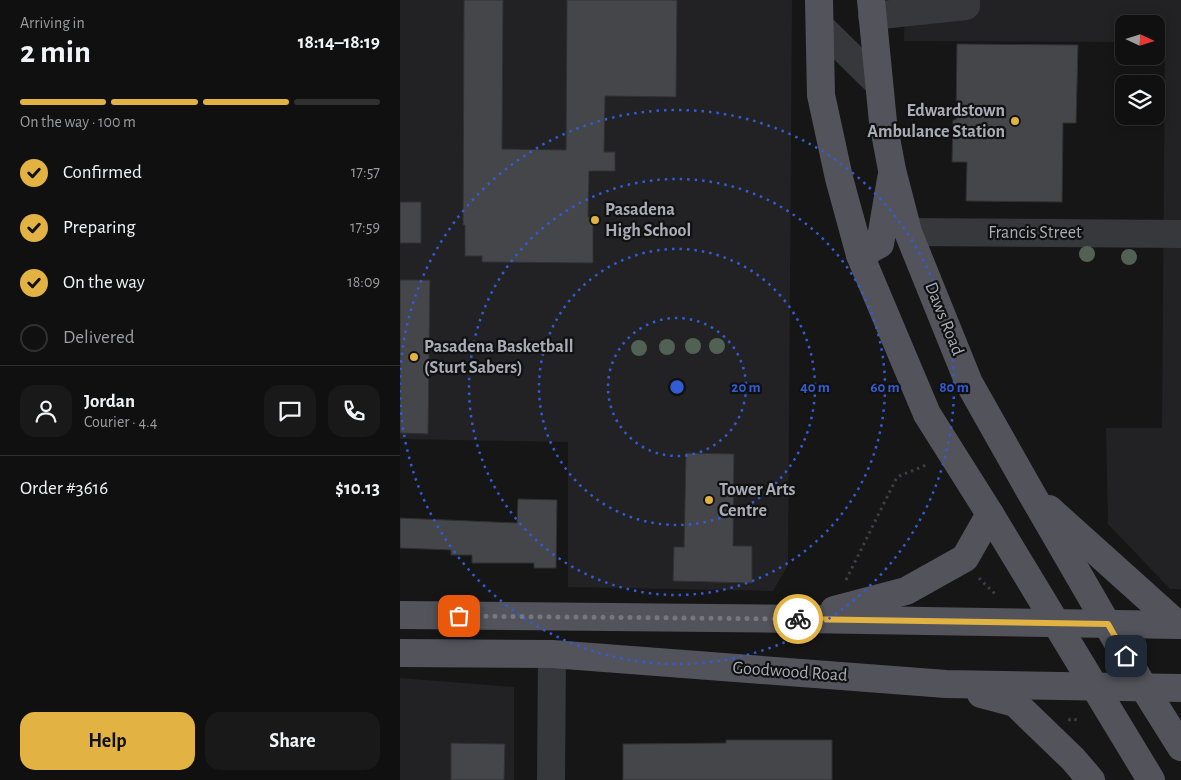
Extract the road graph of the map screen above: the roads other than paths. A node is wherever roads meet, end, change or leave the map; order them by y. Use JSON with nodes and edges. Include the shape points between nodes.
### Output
{"nodes":[{"id":1,"x":966,"y":0,"type":"edge"},
{"id":2,"x":872,"y":8,"type":"edge"},
{"id":3,"x":820,"y":13,"type":"edge"},
{"id":4,"x":879,"y":84,"type":"junction"},
{"id":5,"x":892,"y":170,"type":"junction"},
{"id":6,"x":908,"y":232,"type":"junction"},
{"id":7,"x":1171,"y":234,"type":"edge"},
{"id":8,"x":860,"y":255,"type":"junction"},
{"id":9,"x":1030,"y":491,"type":"junction"},
{"id":10,"x":990,"y":514,"type":"junction"},
{"id":11,"x":400,"y":615,"type":"edge"},
{"id":12,"x":802,"y":619,"type":"junction"},
{"id":13,"x":1056,"y":624,"type":"junction"},
{"id":14,"x":1108,"y":624,"type":"junction"},
{"id":15,"x":1180,"y":625,"type":"edge"},
{"id":16,"x":400,"y":653,"type":"edge"},
{"id":17,"x":552,"y":654,"type":"junction"},
{"id":18,"x":946,"y":684,"type":"junction"},
{"id":19,"x":1094,"y":686,"type":"junction"},
{"id":20,"x":1144,"y":688,"type":"junction"},
{"id":21,"x":1181,"y":688,"type":"edge"},
{"id":22,"x":1181,"y":747,"type":"edge"},
{"id":23,"x":551,"y":780,"type":"edge"},
{"id":24,"x":1091,"y":780,"type":"edge"},
{"id":25,"x":1151,"y":780,"type":"edge"}],
"edges":[{"from":1,"to":2,"type":"street","via":[[966,6]]},
{"from":2,"to":4,"type":"main road","name":"Daws Road"},
{"from":3,"to":4,"type":"street"},
{"from":3,"to":8,"type":"main road","via":[[822,95],[839,178]]},
{"from":4,"to":5,"type":"main road","name":"Daws Road"},
{"from":5,"to":6,"type":"main road","name":"Daws Road"},
{"from":5,"to":8,"type":"main road","via":[[880,244]]},
{"from":6,"to":7,"type":"street","name":"Francis Street"},
{"from":6,"to":9,"type":"main road","name":"Daws Road","via":[[970,382]]},
{"from":8,"to":10,"type":"main road","via":[[927,414]]},
{"from":9,"to":14,"type":"main road","name":"Daws Road"},
{"from":9,"to":15,"type":"main road"},
{"from":10,"to":12,"type":"main road","via":[[965,558],[906,591]]},
{"from":10,"to":13,"type":"main road"},
{"from":11,"to":12,"type":"main road"},
{"from":12,"to":13,"type":"main road"},
{"from":13,"to":14,"type":"main road"},
{"from":13,"to":19,"type":"main road"},
{"from":14,"to":15,"type":"main road"},
{"from":14,"to":20,"type":"main road","name":"Daws Road"},
{"from":16,"to":17,"type":"main road","name":"Goodwood Road"},
{"from":17,"to":18,"type":"main road","name":"Goodwood Road"},
{"from":17,"to":23,"type":"street"},
{"from":18,"to":19,"type":"main road","name":"Goodwood Road"},
{"from":18,"to":24,"type":"main road","via":[[1015,703]]},
{"from":19,"to":20,"type":"main road","name":"Goodwood Road"},
{"from":19,"to":25,"type":"main road"},
{"from":20,"to":21,"type":"main road","name":"Goodwood Road"},
{"from":20,"to":22,"type":"main road","name":"Daws Road"}]}
